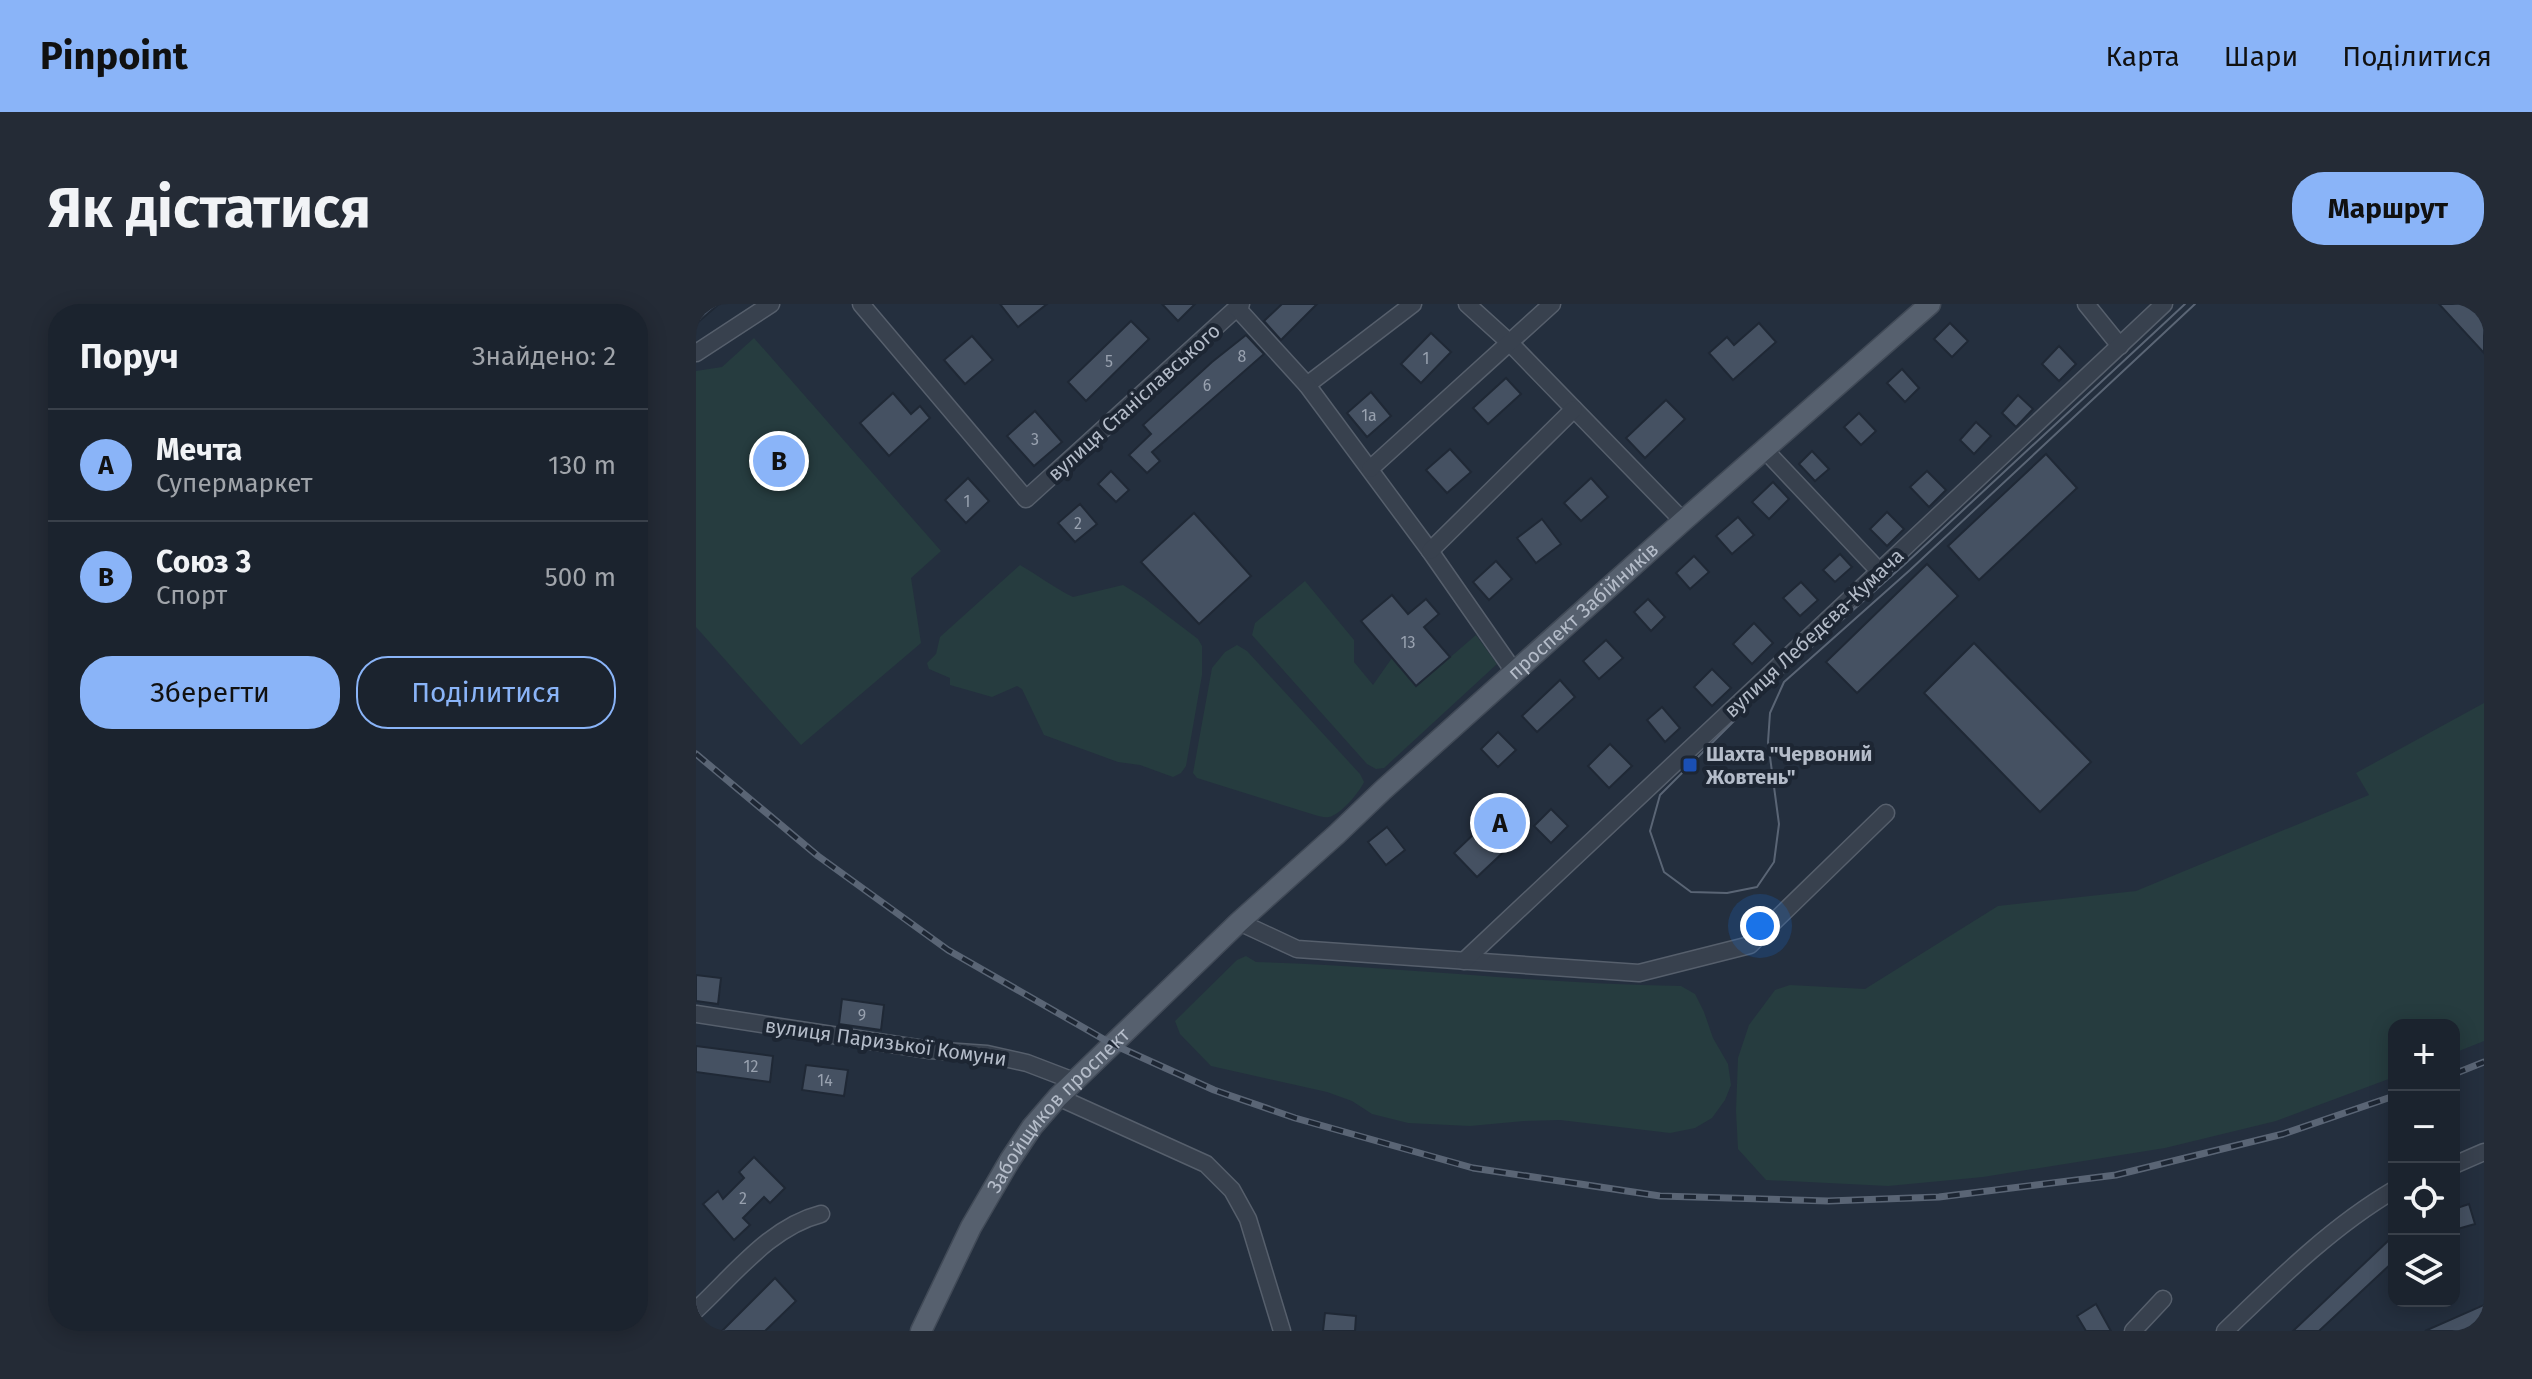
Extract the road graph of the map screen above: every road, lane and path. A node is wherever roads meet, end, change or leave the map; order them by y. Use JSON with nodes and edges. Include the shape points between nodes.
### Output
{"nodes":[{"id":1,"x":771,"y":304,"type":"edge"},
{"id":2,"x":861,"y":304,"type":"edge"},
{"id":3,"x":1413,"y":304,"type":"edge"},
{"id":4,"x":1467,"y":304,"type":"edge"},
{"id":5,"x":1552,"y":304,"type":"edge"},
{"id":6,"x":1930,"y":304,"type":"edge"},
{"id":7,"x":2086,"y":304,"type":"edge"},
{"id":8,"x":2164,"y":304,"type":"edge"},
{"id":9,"x":1239,"y":306,"type":"edge"},
{"id":10,"x":1510,"y":343,"type":"junction"},
{"id":11,"x":2120,"y":346,"type":"junction"},
{"id":12,"x":696,"y":353,"type":"edge"},
{"id":13,"x":1307,"y":385,"type":"junction"},
{"id":14,"x":1574,"y":409,"type":"junction"},
{"id":15,"x":1765,"y":450,"type":"junction"},
{"id":16,"x":1370,"y":469,"type":"junction"},
{"id":17,"x":1683,"y":521,"type":"junction"},
{"id":18,"x":1430,"y":551,"type":"junction"},
{"id":19,"x":1880,"y":572,"type":"junction"},
{"id":20,"x":1515,"y":673,"type":"junction"},
{"id":21,"x":1886,"y":813,"type":"dead end"},
{"id":22,"x":1239,"y":922,"type":"junction"},
{"id":23,"x":1464,"y":961,"type":"junction"},
{"id":24,"x":696,"y":1014,"type":"edge"},
{"id":25,"x":1074,"y":1081,"type":"junction"},
{"id":26,"x":1058,"y":1097,"type":"junction"},
{"id":27,"x":2484,"y":1152,"type":"edge"},
{"id":28,"x":2459,"y":1163,"type":"edge"},
{"id":29,"x":2388,"y":1194,"type":"edge"},
{"id":30,"x":821,"y":1214,"type":"dead end"},
{"id":31,"x":2163,"y":1299,"type":"dead end"},
{"id":32,"x":696,"y":1310,"type":"edge"},
{"id":33,"x":921,"y":1331,"type":"edge"},
{"id":34,"x":1282,"y":1331,"type":"edge"},
{"id":35,"x":2133,"y":1331,"type":"edge"},
{"id":36,"x":2225,"y":1331,"type":"edge"}],
"edges":[{"from":1,"to":12,"type":"street"},
{"from":2,"to":9,"type":"street","name":"вулиця Станіславського","via":[[1026,499]]},
{"from":3,"to":13,"type":"street"},
{"from":4,"to":10,"type":"street"},
{"from":5,"to":10,"type":"street"},
{"from":6,"to":15,"type":"main road","name":"проспект Забійників"},
{"from":7,"to":11,"type":"street"},
{"from":8,"to":11,"type":"street","name":"вулиця Лебедєва-Кумача"},
{"from":9,"to":13,"type":"street"},
{"from":10,"to":14,"type":"street"},
{"from":10,"to":16,"type":"street"},
{"from":11,"to":19,"type":"street","name":"вулиця Лебедєва-Кумача"},
{"from":13,"to":16,"type":"street"},
{"from":14,"to":17,"type":"street"},
{"from":14,"to":18,"type":"street"},
{"from":15,"to":17,"type":"main road","name":"проспект Забійників"},
{"from":15,"to":19,"type":"street"},
{"from":16,"to":18,"type":"street"},
{"from":17,"to":20,"type":"main road","name":"проспект Забійників"},
{"from":18,"to":20,"type":"street"},
{"from":19,"to":23,"type":"street","name":"вулиця Лебедєва-Кумача"},
{"from":20,"to":22,"type":"main road","name":"проспект Забійників"},
{"from":21,"to":23,"type":"street","via":[[1750,945],[1639,973]]},
{"from":22,"to":23,"type":"street","via":[[1297,949]]},
{"from":22,"to":25,"type":"main road","name":"Забойщиков проспект"},
{"from":24,"to":25,"type":"street","name":"вулиця Паризької Комуни","via":[[987,1054]]},
{"from":25,"to":26,"type":"main road","name":"Забойщиков проспект"},
{"from":26,"to":33,"type":"main road","name":"Забойщиков проспект","via":[[1010,1160]]},
{"from":26,"to":34,"type":"street","via":[[1206,1164],[1232,1190],[1248,1219]]},
{"from":27,"to":28,"type":"street"},
{"from":29,"to":36,"type":"street","via":[[2349,1220]]},
{"from":30,"to":32,"type":"street","via":[[775,1236]]},
{"from":31,"to":35,"type":"street"}]}
